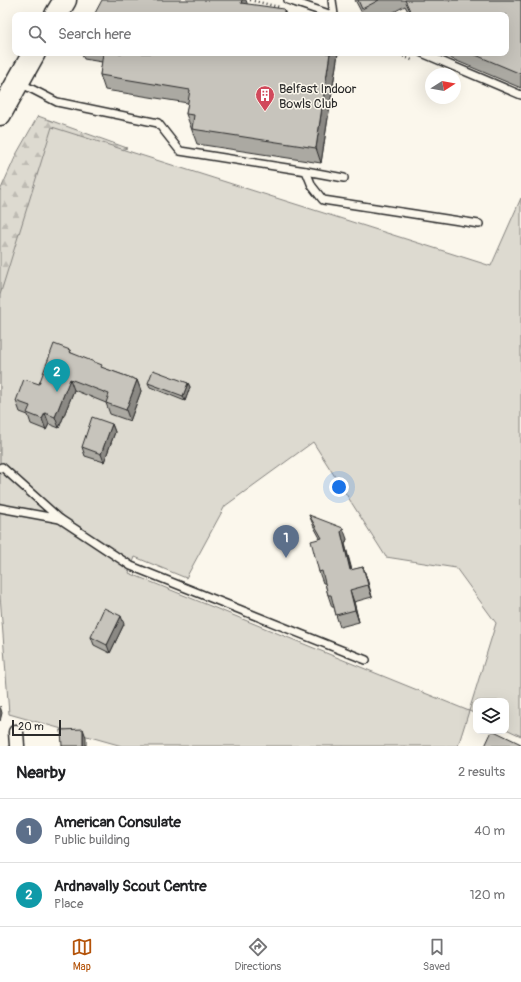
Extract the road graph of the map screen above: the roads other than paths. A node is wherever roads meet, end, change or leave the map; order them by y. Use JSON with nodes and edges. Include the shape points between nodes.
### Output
{"nodes":[{"id":1,"x":65,"y":0,"type":"edge"},
{"id":2,"x":288,"y":0,"type":"edge"},
{"id":3,"x":332,"y":0,"type":"edge"},
{"id":4,"x":58,"y":12,"type":"edge"},
{"id":5,"x":324,"y":12,"type":"edge"},
{"id":6,"x":333,"y":12,"type":"edge"},
{"id":7,"x":32,"y":56,"type":"edge"},
{"id":8,"x":429,"y":56,"type":"edge"},
{"id":9,"x":18,"y":82,"type":"junction"},
{"id":10,"x":521,"y":95,"type":"edge"},
{"id":11,"x":0,"y":114,"type":"edge"},
{"id":12,"x":306,"y":171,"type":"junction"},
{"id":13,"x":344,"y":178,"type":"dead end"},
{"id":14,"x":479,"y":224,"type":"dead end"},
{"id":15,"x":0,"y":468,"type":"edge"},
{"id":16,"x":0,"y":508,"type":"edge"},
{"id":17,"x":60,"y":518,"type":"junction"},
{"id":18,"x":366,"y":660,"type":"dead end"},
{"id":19,"x":16,"y":732,"type":"dead end"},
{"id":20,"x":17,"y":746,"type":"edge"}],
"edges":[{"from":1,"to":4,"type":"highway"},
{"from":2,"to":5,"type":"lane"},
{"from":3,"to":6,"type":"lane"},
{"from":7,"to":9,"type":"highway"},
{"from":8,"to":10,"type":"lane"},
{"from":9,"to":11,"type":"highway"},
{"from":9,"to":12,"type":"lane","via":[[57,102],[158,123],[180,151]]},
{"from":12,"to":13,"type":"lane"},
{"from":12,"to":14,"type":"lane","via":[[312,186],[323,200]]},
{"from":15,"to":17,"type":"lane","via":[[2,467]]},
{"from":16,"to":17,"type":"lane"},
{"from":17,"to":18,"type":"lane","via":[[132,566]]},
{"from":19,"to":20,"type":"street"}]}
